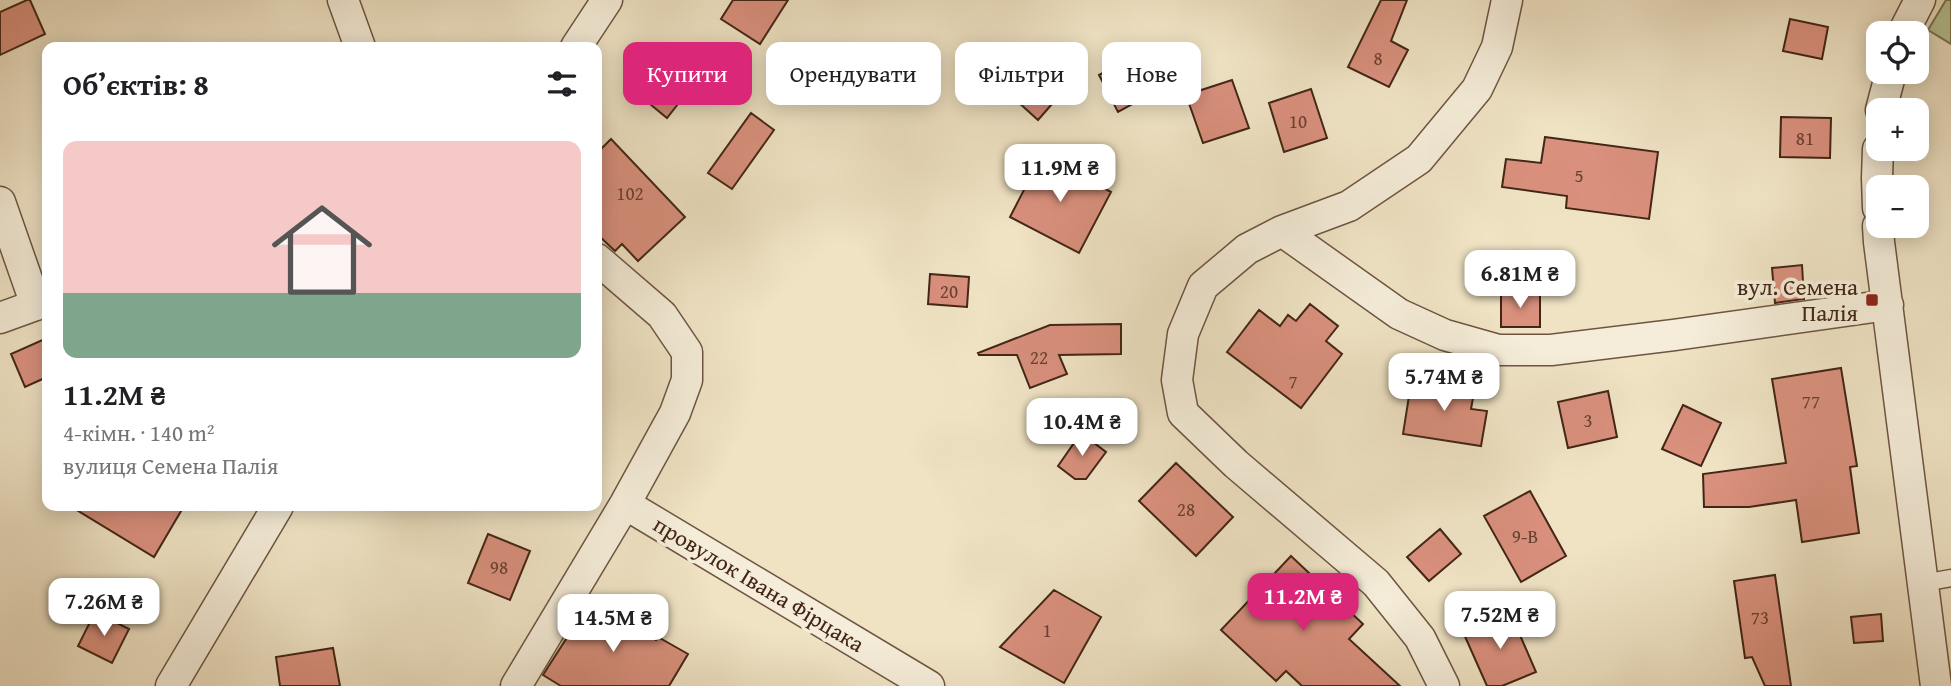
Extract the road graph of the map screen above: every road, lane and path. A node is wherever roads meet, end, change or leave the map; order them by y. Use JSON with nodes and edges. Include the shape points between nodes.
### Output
{"nodes":[{"id":1,"x":343,"y":0,"type":"edge"},
{"id":2,"x":607,"y":0,"type":"edge"},
{"id":3,"x":1507,"y":0,"type":"edge"},
{"id":4,"x":1920,"y":0,"type":"edge"},
{"id":5,"x":1909,"y":21,"type":"edge"},
{"id":6,"x":358,"y":42,"type":"edge"},
{"id":7,"x":579,"y":42,"type":"edge"},
{"id":8,"x":0,"y":202,"type":"edge"},
{"id":9,"x":1282,"y":230,"type":"junction"},
{"id":10,"x":1879,"y":238,"type":"edge"},
{"id":11,"x":602,"y":263,"type":"edge"},
{"id":12,"x":42,"y":303,"type":"edge"},
{"id":13,"x":1888,"y":305,"type":"junction"},
{"id":14,"x":0,"y":318,"type":"edge"},
{"id":15,"x":625,"y":504,"type":"junction"},
{"id":16,"x":275,"y":511,"type":"edge"},
{"id":17,"x":1937,"y":580,"type":"edge"},
{"id":18,"x":172,"y":686,"type":"edge"},
{"id":19,"x":516,"y":686,"type":"edge"},
{"id":20,"x":929,"y":686,"type":"edge"},
{"id":21,"x":1444,"y":686,"type":"edge"},
{"id":22,"x":1936,"y":686,"type":"edge"}],
"edges":[{"from":1,"to":6,"type":"street"},
{"from":2,"to":7,"type":"street"},
{"from":3,"to":9,"type":"street","via":[[1497,47],[1477,89],[1419,159],[1349,206]]},
{"from":4,"to":5,"type":"street"},
{"from":8,"to":12,"type":"street"},
{"from":9,"to":13,"type":"street","via":[[1399,314],[1445,335],[1498,350],[1551,349],[1674,335]]},
{"from":9,"to":21,"type":"street","via":[[1247,249],[1203,286],[1183,334],[1177,380],[1182,413],[1376,583],[1420,638]]},
{"from":10,"to":13,"type":"street"},
{"from":11,"to":15,"type":"street","via":[[662,315],[687,352],[687,380],[675,413]]},
{"from":12,"to":14,"type":"street"},
{"from":13,"to":17,"type":"street"},
{"from":15,"to":19,"type":"street"},
{"from":15,"to":20,"type":"street","name":"провулок Івана Фірцака"},
{"from":16,"to":18,"type":"street"},
{"from":17,"to":22,"type":"street"}]}
